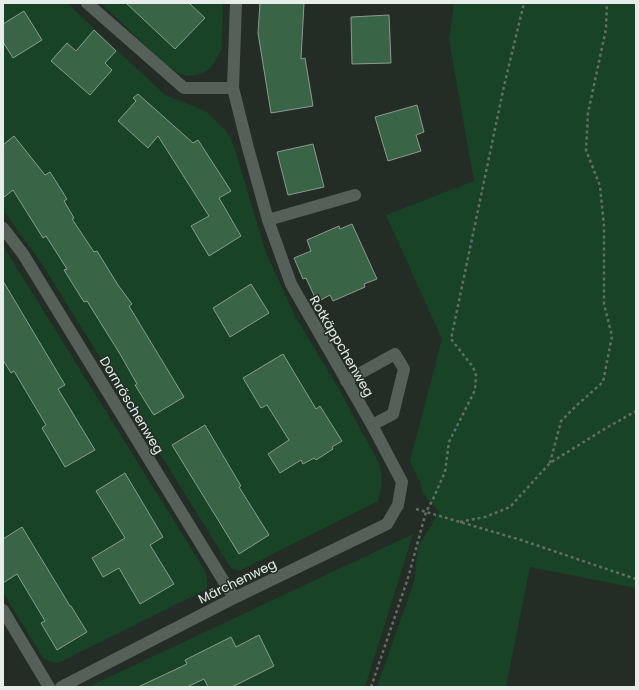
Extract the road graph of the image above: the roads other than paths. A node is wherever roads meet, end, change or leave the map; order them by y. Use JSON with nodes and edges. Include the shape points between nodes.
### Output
{"nodes":[{"id":1,"x":87,"y":3,"type":"edge"},
{"id":2,"x":236,"y":3,"type":"edge"},
{"id":3,"x":233,"y":88,"type":"junction"},
{"id":4,"x":355,"y":195,"type":"dead end"},
{"id":5,"x":268,"y":220,"type":"junction"},
{"id":6,"x":3,"y":228,"type":"edge"},
{"id":7,"x":346,"y":381,"type":"junction"},
{"id":8,"x":372,"y":425,"type":"junction"},
{"id":9,"x":402,"y":482,"type":"joint"},
{"id":10,"x":234,"y":598,"type":"junction"},
{"id":11,"x":3,"y":610,"type":"edge"},
{"id":12,"x":49,"y":687,"type":"edge"},
{"id":13,"x":61,"y":687,"type":"edge"}],
"edges":[{"from":1,"to":3,"type":"street","via":[[184,88]]},
{"from":2,"to":3,"type":"street","name":"Rotkäppchenweg"},
{"from":3,"to":5,"type":"street","name":"Rotkäppchenweg"},
{"from":4,"to":5,"type":"street"},
{"from":5,"to":7,"type":"street","name":"Rotkäppchenweg","via":[[291,284]]},
{"from":6,"to":10,"type":"street","name":"Dornröschenweg","via":[[23,254]]},
{"from":7,"to":8,"type":"street","name":"Rotkäppchenweg"},
{"from":7,"to":8,"type":"street","via":[[395,354],[404,369],[393,414]]},
{"from":8,"to":9,"type":"street","name":"Rotkäppchenweg"},
{"from":9,"to":10,"type":"street","name":"Märchenweg","via":[[398,505],[387,524]]},
{"from":10,"to":13,"type":"street","name":"Märchenweg"},
{"from":11,"to":12,"type":"street"}]}
